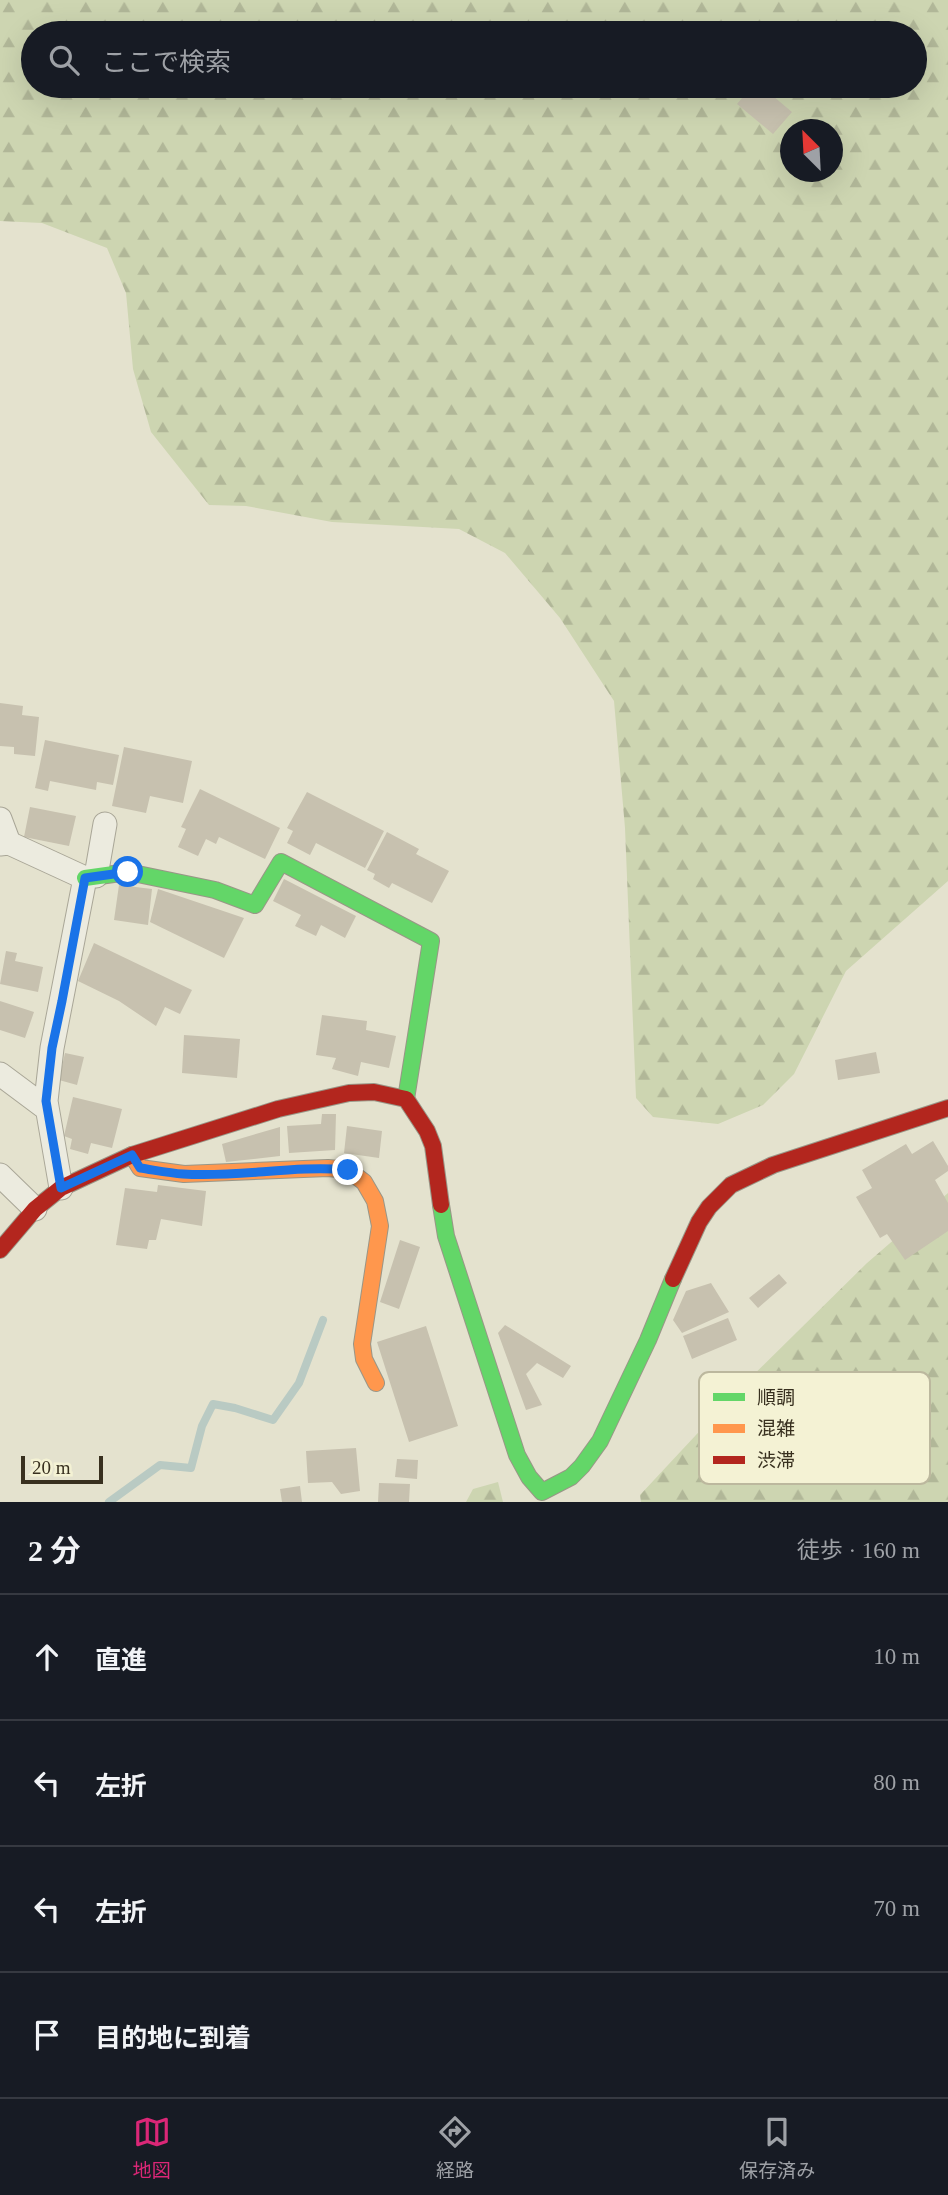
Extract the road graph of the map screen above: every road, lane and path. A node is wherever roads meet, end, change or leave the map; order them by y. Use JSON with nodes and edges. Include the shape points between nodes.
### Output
{"nodes":[{"id":1,"x":0,"y":818,"type":"edge"},
{"id":2,"x":105,"y":824,"type":"dead end"},
{"id":3,"x":5,"y":844,"type":"edge"},
{"id":4,"x":90,"y":877,"type":"junction"},
{"id":5,"x":0,"y":1074,"type":"edge"},
{"id":6,"x":406,"y":1100,"type":"junction"},
{"id":7,"x":948,"y":1108,"type":"edge"},
{"id":8,"x":47,"y":1110,"type":"junction"},
{"id":9,"x":132,"y":1155,"type":"junction"},
{"id":10,"x":0,"y":1175,"type":"edge"},
{"id":11,"x":61,"y":1188,"type":"junction"},
{"id":12,"x":35,"y":1209,"type":"junction"},
{"id":13,"x":0,"y":1250,"type":"edge"},
{"id":14,"x":376,"y":1383,"type":"dead end"},
{"id":15,"x":543,"y":1497,"type":"edge"}],
"edges":[{"from":1,"to":3,"type":"street"},
{"from":2,"to":4,"type":"street"},
{"from":3,"to":4,"type":"street"},
{"from":4,"to":6,"type":"street","via":[[128,872],[215,890],[255,905],[281,862],[431,941]]},
{"from":4,"to":8,"type":"street","via":[[52,1048]]},
{"from":5,"to":8,"type":"street"},
{"from":6,"to":9,"type":"street","via":[[374,1092],[349,1093],[278,1109]]},
{"from":6,"to":15,"type":"street","via":[[433,1146],[446,1236],[517,1455]]},
{"from":7,"to":15,"type":"street","via":[[783,1161],[722,1192],[689,1242],[604,1437],[575,1474]]},
{"from":8,"to":11,"type":"street"},
{"from":9,"to":11,"type":"street"},
{"from":9,"to":14,"type":"street","via":[[140,1168],[184,1174],[328,1168],[348,1170],[364,1182],[375,1201],[380,1226],[362,1345]]},
{"from":10,"to":12,"type":"street"},
{"from":11,"to":12,"type":"street"},
{"from":12,"to":13,"type":"street"}]}
